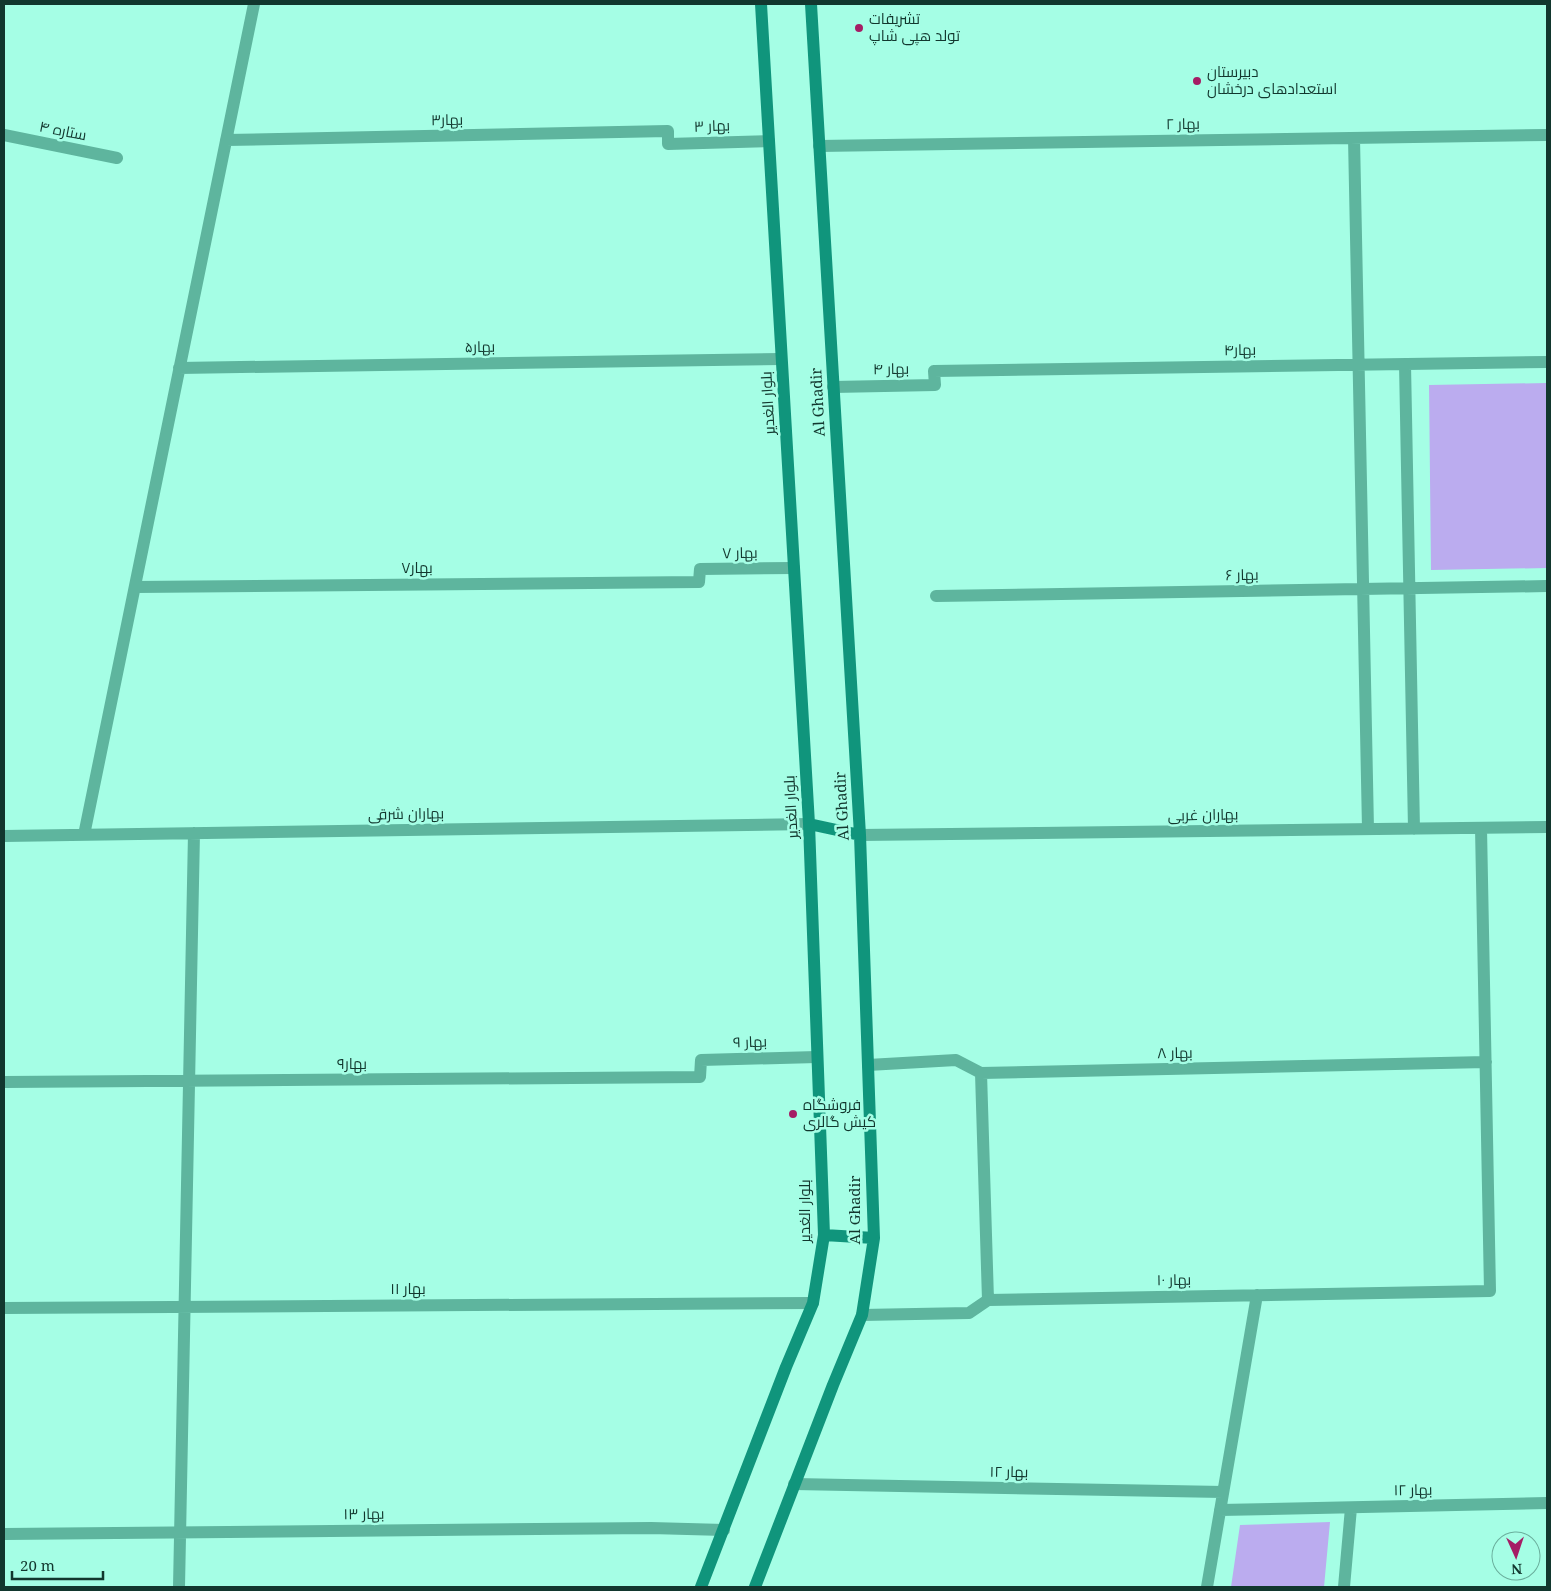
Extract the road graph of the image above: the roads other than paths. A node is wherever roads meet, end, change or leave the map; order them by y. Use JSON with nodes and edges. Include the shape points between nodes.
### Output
{"nodes":[{"id":1,"x":254,"y":4,"type":"edge"},
{"id":2,"x":761,"y":4,"type":"edge"},
{"id":3,"x":811,"y":4,"type":"edge"},
{"id":4,"x":668,"y":131,"type":"joint"},
{"id":5,"x":4,"y":135,"type":"edge"},
{"id":6,"x":1547,"y":135,"type":"edge"},
{"id":7,"x":1354,"y":138,"type":"junction"},
{"id":8,"x":226,"y":140,"type":"junction"},
{"id":9,"x":769,"y":141,"type":"junction"},
{"id":10,"x":819,"y":146,"type":"junction"},
{"id":11,"x":117,"y":158,"type":"dead end"},
{"id":12,"x":781,"y":358,"type":"junction"},
{"id":13,"x":1547,"y":362,"type":"edge"},
{"id":14,"x":1405,"y":364,"type":"junction"},
{"id":15,"x":1360,"y":365,"type":"junction"},
{"id":16,"x":179,"y":368,"type":"junction"},
{"id":17,"x":934,"y":371,"type":"joint"},
{"id":18,"x":834,"y":386,"type":"junction"},
{"id":19,"x":794,"y":568,"type":"junction"},
{"id":20,"x":700,"y":582,"type":"joint"},
{"id":21,"x":1547,"y":586,"type":"edge"},
{"id":22,"x":135,"y":587,"type":"junction"},
{"id":23,"x":1409,"y":588,"type":"junction"},
{"id":24,"x":1364,"y":589,"type":"junction"},
{"id":25,"x":936,"y":596,"type":"dead end"},
{"id":26,"x":809,"y":824,"type":"junction"},
{"id":27,"x":1547,"y":827,"type":"edge"},
{"id":28,"x":1482,"y":828,"type":"junction"},
{"id":29,"x":1368,"y":829,"type":"junction"},
{"id":30,"x":1414,"y":829,"type":"junction"},
{"id":31,"x":194,"y":833,"type":"junction"},
{"id":32,"x":84,"y":835,"type":"junction"},
{"id":33,"x":860,"y":835,"type":"junction"},
{"id":34,"x":4,"y":836,"type":"edge"},
{"id":35,"x":817,"y":1057,"type":"junction"},
{"id":36,"x":1486,"y":1062,"type":"junction"},
{"id":37,"x":868,"y":1065,"type":"junction"},
{"id":38,"x":981,"y":1073,"type":"junction"},
{"id":39,"x":700,"y":1077,"type":"joint"},
{"id":40,"x":188,"y":1081,"type":"junction"},
{"id":41,"x":4,"y":1082,"type":"edge"},
{"id":42,"x":824,"y":1235,"type":"junction"},
{"id":43,"x":874,"y":1238,"type":"junction"},
{"id":44,"x":1490,"y":1291,"type":"junction"},
{"id":45,"x":1257,"y":1295,"type":"junction"},
{"id":46,"x":988,"y":1300,"type":"junction"},
{"id":47,"x":813,"y":1303,"type":"junction"},
{"id":48,"x":184,"y":1307,"type":"junction"},
{"id":49,"x":4,"y":1308,"type":"edge"},
{"id":50,"x":862,"y":1315,"type":"junction"},
{"id":51,"x":794,"y":1484,"type":"junction"},
{"id":52,"x":1223,"y":1492,"type":"junction"},
{"id":53,"x":1547,"y":1503,"type":"edge"},
{"id":54,"x":1351,"y":1508,"type":"junction"},
{"id":55,"x":1220,"y":1510,"type":"junction"},
{"id":56,"x":724,"y":1530,"type":"junction"},
{"id":57,"x":180,"y":1532,"type":"junction"},
{"id":58,"x":4,"y":1534,"type":"edge"},
{"id":59,"x":178,"y":1587,"type":"edge"},
{"id":60,"x":702,"y":1587,"type":"edge"},
{"id":61,"x":755,"y":1587,"type":"edge"},
{"id":62,"x":1207,"y":1587,"type":"edge"},
{"id":63,"x":1344,"y":1587,"type":"edge"}],
"edges":[{"from":1,"to":8,"type":"street"},
{"from":2,"to":9,"type":"main road","name":"بلوار الغدیر"},
{"from":3,"to":10,"type":"main road","name":"Al Ghadir"},
{"from":4,"to":8,"type":"street","name":"بهار۳"},
{"from":4,"to":9,"type":"street","name":"بهار ۳","via":[[668,144]]},
{"from":5,"to":11,"type":"street","name":"ستاره ۴"},
{"from":6,"to":7,"type":"street","name":"بهار ۲"},
{"from":7,"to":10,"type":"street","name":"بهار ۲"},
{"from":7,"to":15,"type":"street"},
{"from":8,"to":16,"type":"street"},
{"from":9,"to":12,"type":"main road","name":"بلوار الغدیر"},
{"from":10,"to":18,"type":"main road","name":"Al Ghadir"},
{"from":12,"to":16,"type":"street","name":"بهار۵"},
{"from":12,"to":19,"type":"main road","name":"بلوار الغدیر"},
{"from":13,"to":14,"type":"street","name":"بهار۴"},
{"from":14,"to":15,"type":"street","name":"بهار۴"},
{"from":14,"to":23,"type":"street"},
{"from":15,"to":17,"type":"street","name":"بهار۴"},
{"from":15,"to":24,"type":"street"},
{"from":16,"to":22,"type":"street"},
{"from":17,"to":18,"type":"street","name":"بهار ۴","via":[[935,385]]},
{"from":18,"to":33,"type":"main road","name":"Al Ghadir"},
{"from":19,"to":20,"type":"street","name":"بهار ۷","via":[[700,569]]},
{"from":19,"to":26,"type":"main road","name":"بلوار الغدیر"},
{"from":20,"to":22,"type":"street","name":"بهار۷"},
{"from":21,"to":23,"type":"street","name":"بهار ۶"},
{"from":22,"to":32,"type":"street"},
{"from":23,"to":24,"type":"street","name":"بهار ۶"},
{"from":23,"to":30,"type":"street"},
{"from":24,"to":25,"type":"street","name":"بهار ۶"},
{"from":24,"to":29,"type":"street"},
{"from":26,"to":31,"type":"street","name":"بهاران شرقی"},
{"from":26,"to":33,"type":"main road"},
{"from":26,"to":35,"type":"main road","name":"بلوار الغدیر"},
{"from":27,"to":28,"type":"street","name":"بهاران غربی"},
{"from":28,"to":30,"type":"street","name":"بهاران غربی"},
{"from":28,"to":36,"type":"street"},
{"from":29,"to":30,"type":"street","name":"بهاران غربی"},
{"from":29,"to":33,"type":"street","name":"بهاران غربی"},
{"from":31,"to":32,"type":"street","name":"بهاران شرقی"},
{"from":31,"to":40,"type":"street"},
{"from":32,"to":34,"type":"street","name":"بهاران شرقی"},
{"from":33,"to":37,"type":"main road","name":"Al Ghadir"},
{"from":35,"to":39,"type":"street","name":"بهار ۹","via":[[701,1060]]},
{"from":35,"to":42,"type":"main road","name":"بلوار الغدیر"},
{"from":36,"to":38,"type":"street","name":"بهار ۸"},
{"from":36,"to":44,"type":"street"},
{"from":37,"to":38,"type":"street","name":"بهار ۸","via":[[956,1060]]},
{"from":37,"to":43,"type":"main road","name":"Al Ghadir"},
{"from":38,"to":46,"type":"street"},
{"from":39,"to":40,"type":"street","name":"بهار۹"},
{"from":40,"to":41,"type":"street","name":"بهار۹"},
{"from":40,"to":48,"type":"street"},
{"from":42,"to":43,"type":"main road"},
{"from":42,"to":47,"type":"main road","name":"بلوار الغدیر"},
{"from":43,"to":50,"type":"main road","name":"Al Ghadir"},
{"from":44,"to":45,"type":"street"},
{"from":44,"to":46,"type":"street","name":"بهار ۱۰"},
{"from":45,"to":46,"type":"street"},
{"from":45,"to":52,"type":"street"},
{"from":46,"to":50,"type":"street","via":[[968,1313]]},
{"from":47,"to":48,"type":"street","name":"بهار ۱۱"},
{"from":47,"to":56,"type":"main road","name":"بلوار الغدیر"},
{"from":48,"to":49,"type":"street","name":"بهار ۱۱"},
{"from":48,"to":57,"type":"street"},
{"from":50,"to":51,"type":"main road","name":"Al Ghadir"},
{"from":51,"to":52,"type":"street","name":"بهار ۱۲"},
{"from":51,"to":61,"type":"main road","name":"Al Ghadir"},
{"from":52,"to":55,"type":"street"},
{"from":53,"to":54,"type":"street","name":"بهار ۱۲"},
{"from":54,"to":55,"type":"street","name":"بهار ۱۲"},
{"from":54,"to":63,"type":"street"},
{"from":55,"to":62,"type":"street"},
{"from":56,"to":57,"type":"street","name":"بهار ۱۳"},
{"from":56,"to":60,"type":"main road","name":"بلوار الغدیر"},
{"from":57,"to":58,"type":"street","name":"بهار ۱۳"},
{"from":57,"to":59,"type":"street"}]}
